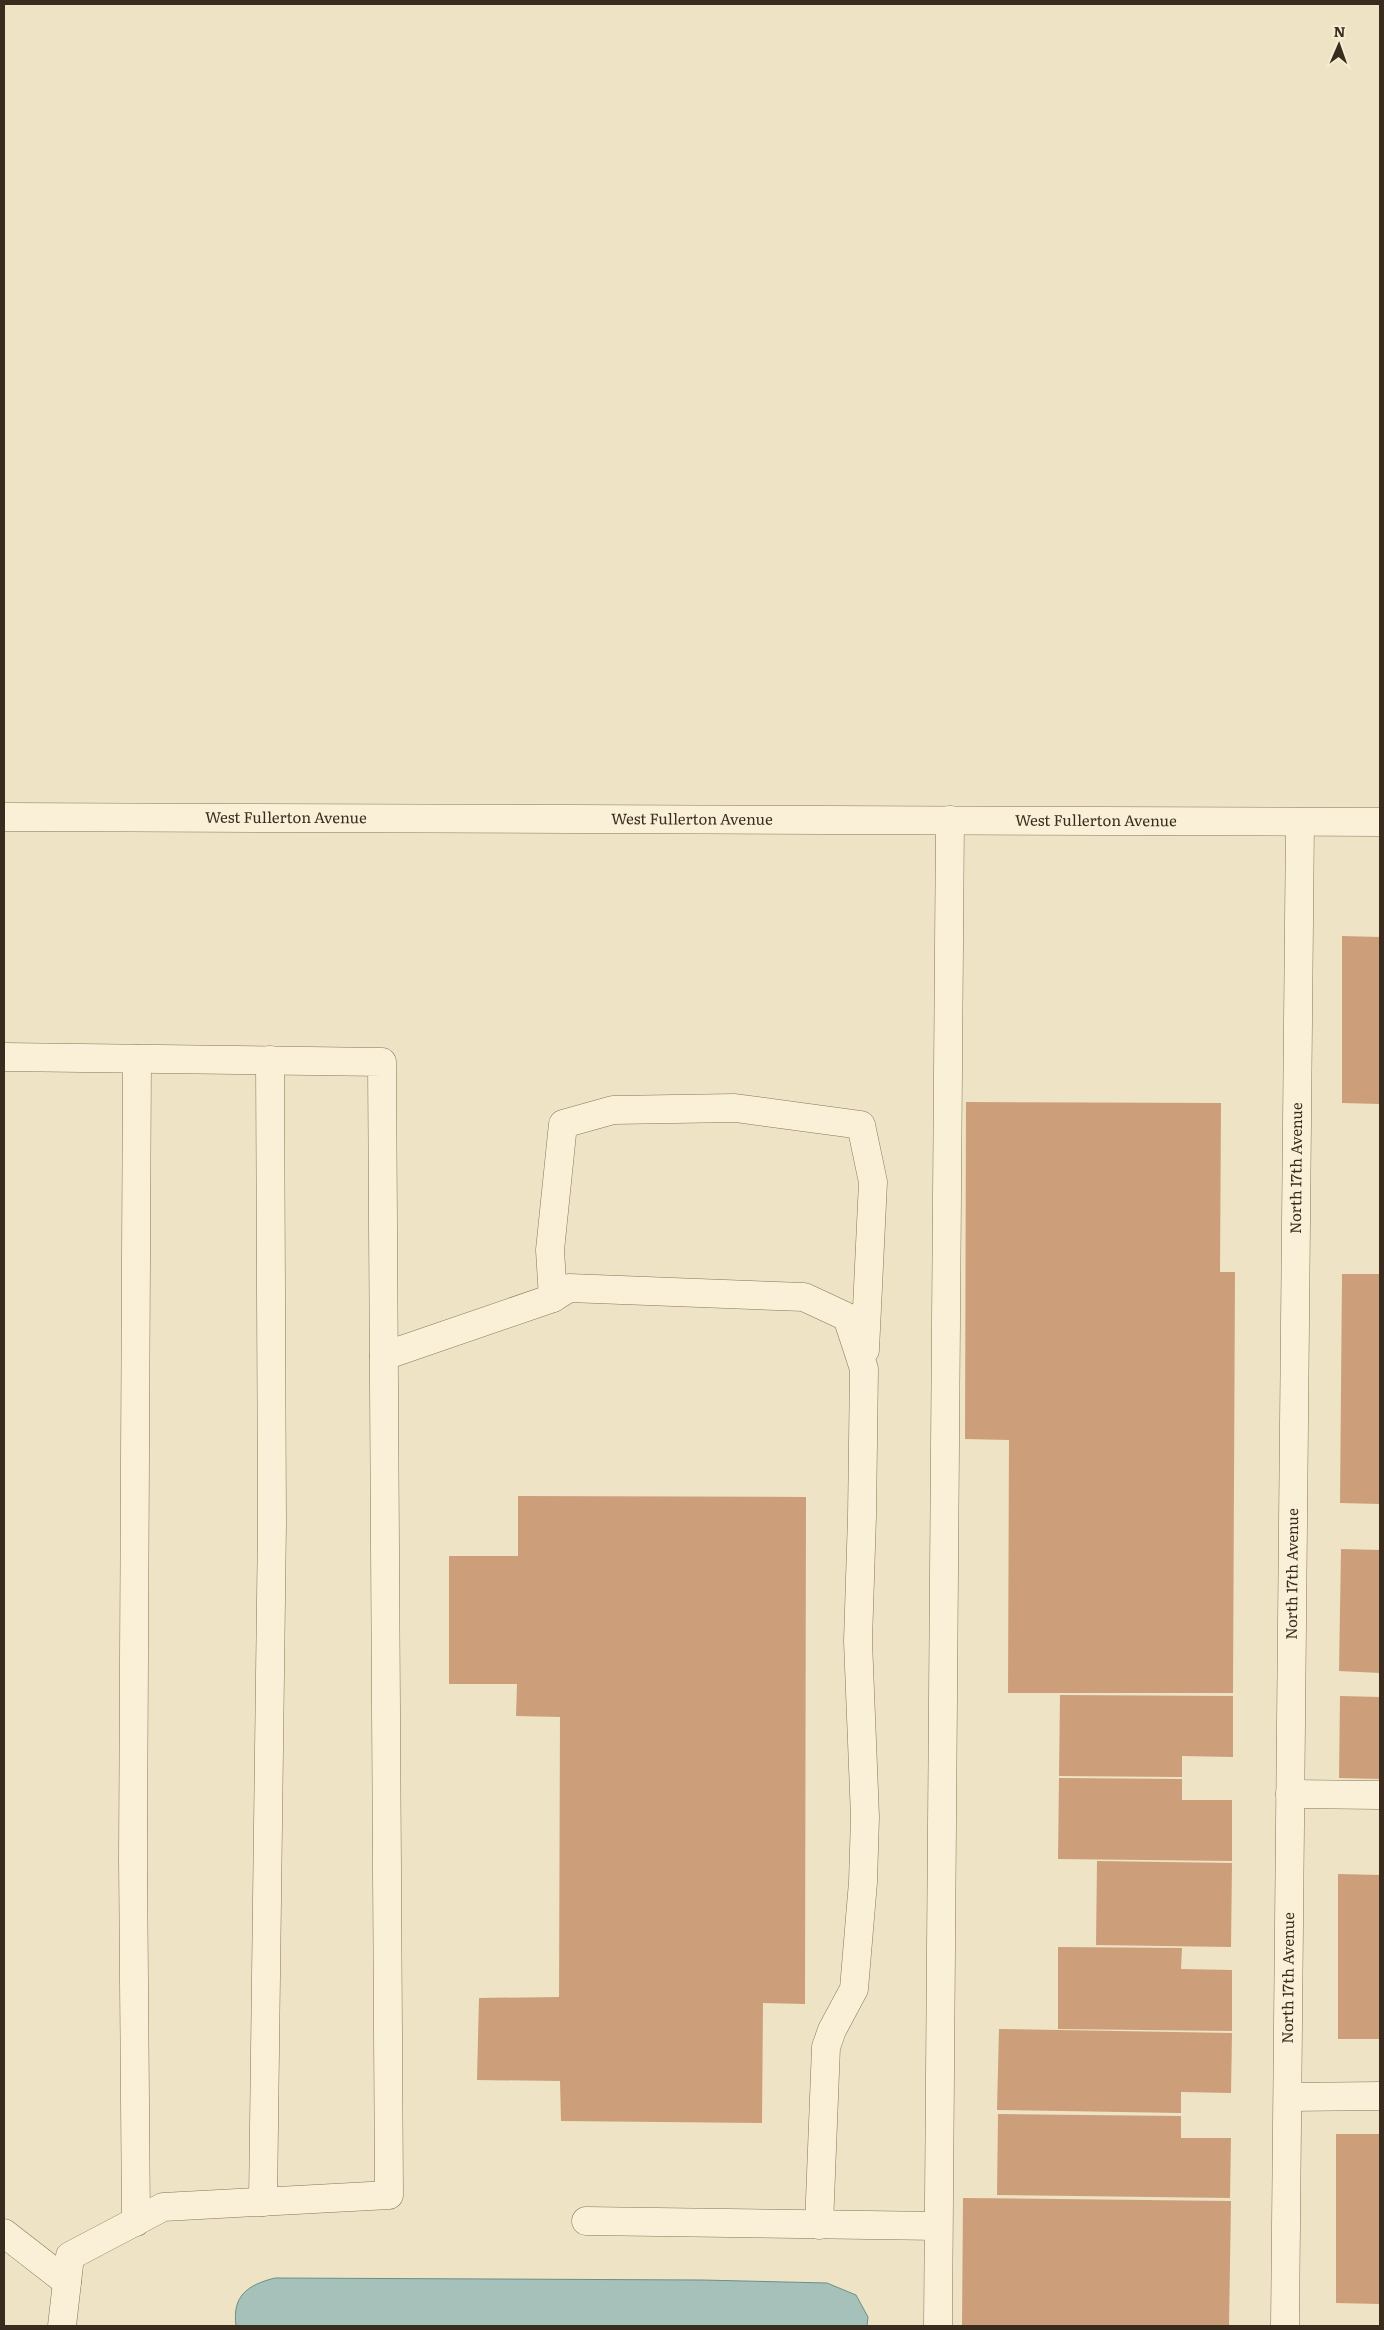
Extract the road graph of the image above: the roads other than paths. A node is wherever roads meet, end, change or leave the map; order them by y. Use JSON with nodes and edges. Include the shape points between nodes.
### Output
{"nodes":[{"id":1,"x":4,"y":817,"type":"edge"},
{"id":2,"x":950,"y":820,"type":"junction"},
{"id":3,"x":1300,"y":822,"type":"junction"},
{"id":4,"x":1380,"y":822,"type":"edge"},
{"id":5,"x":4,"y":1057,"type":"edge"},
{"id":6,"x":137,"y":1059,"type":"junction"},
{"id":7,"x":270,"y":1060,"type":"junction"},
{"id":8,"x":552,"y":1298,"type":"junction"},
{"id":9,"x":384,"y":1356,"type":"junction"},
{"id":10,"x":864,"y":1369,"type":"junction"},
{"id":11,"x":1290,"y":1794,"type":"junction"},
{"id":12,"x":1380,"y":1795,"type":"edge"},
{"id":13,"x":1380,"y":2096,"type":"edge"},
{"id":14,"x":1288,"y":2097,"type":"junction"},
{"id":15,"x":263,"y":2202,"type":"junction"},
{"id":16,"x":136,"y":2222,"type":"junction"},
{"id":17,"x":586,"y":2222,"type":"dead end"},
{"id":18,"x":820,"y":2225,"type":"junction"},
{"id":19,"x":938,"y":2226,"type":"junction"},
{"id":20,"x":4,"y":2233,"type":"edge"},
{"id":21,"x":67,"y":2282,"type":"junction"},
{"id":22,"x":62,"y":2326,"type":"edge"},
{"id":23,"x":938,"y":2326,"type":"edge"},
{"id":24,"x":1285,"y":2326,"type":"edge"}],
"edges":[{"from":1,"to":2,"type":"street","name":"West Fullerton Avenue"},
{"from":2,"to":3,"type":"street","name":"West Fullerton Avenue"},
{"from":2,"to":19,"type":"street"},
{"from":3,"to":4,"type":"street","name":"West Fullerton Avenue"},
{"from":3,"to":11,"type":"street","name":"North 17th Avenue"},
{"from":5,"to":6,"type":"street"},
{"from":6,"to":7,"type":"street"},
{"from":6,"to":16,"type":"street","via":[[133,1849]]},
{"from":7,"to":9,"type":"street","via":[[382,1062]]},
{"from":7,"to":15,"type":"street","via":[[272,1524]]},
{"from":8,"to":9,"type":"street"},
{"from":8,"to":10,"type":"street","via":[[569,1288],[804,1297],[847,1316]]},
{"from":8,"to":10,"type":"street","via":[[550,1250],[563,1124],[613,1110],[735,1108],[861,1125],[873,1182]]},
{"from":9,"to":15,"type":"street","via":[[388,2195]]},
{"from":10,"to":18,"type":"street","via":[[858,1641],[865,1817],[863,1882],[854,1989],[826,2047]]},
{"from":11,"to":12,"type":"street"},
{"from":11,"to":14,"type":"street","name":"North 17th Avenue"},
{"from":13,"to":14,"type":"street"},
{"from":14,"to":24,"type":"street","name":"North 17th Avenue"},
{"from":15,"to":16,"type":"street","via":[[163,2207]]},
{"from":16,"to":21,"type":"street","via":[[70,2256]]},
{"from":17,"to":18,"type":"street"},
{"from":18,"to":19,"type":"street"},
{"from":19,"to":23,"type":"street"},
{"from":20,"to":21,"type":"street"},
{"from":21,"to":22,"type":"street"}]}
